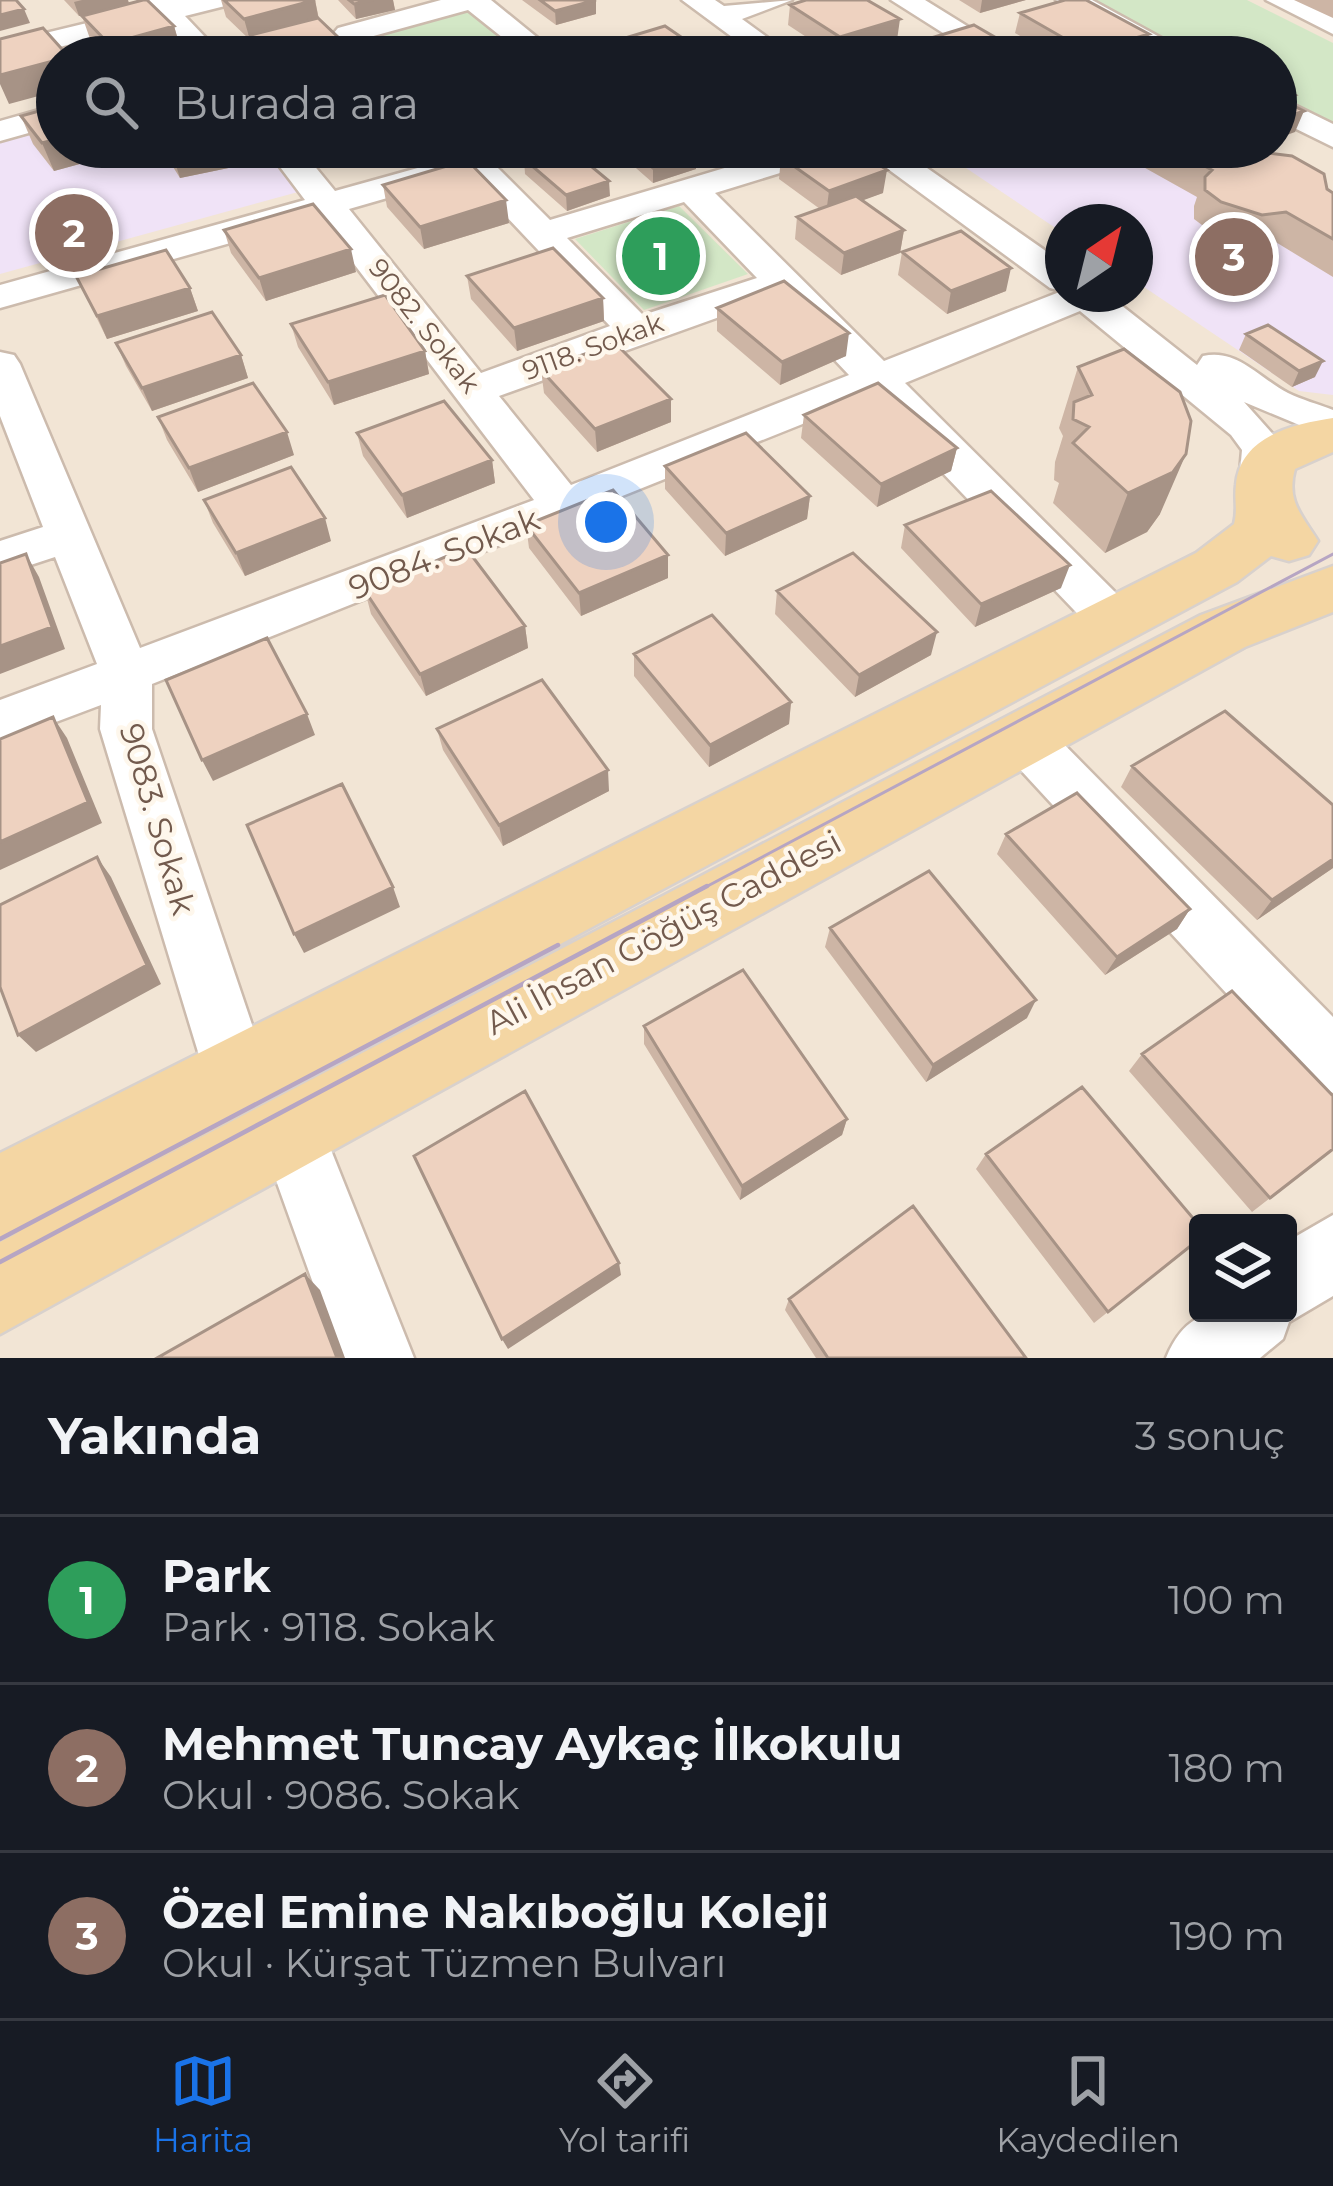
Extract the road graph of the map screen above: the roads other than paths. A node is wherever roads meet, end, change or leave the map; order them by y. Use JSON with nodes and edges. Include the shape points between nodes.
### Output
{"nodes":[{"id":1,"x":215,"y":0,"type":"edge"},
{"id":2,"x":473,"y":0,"type":"edge"},
{"id":3,"x":664,"y":0,"type":"edge"},
{"id":4,"x":778,"y":0,"type":"edge"},
{"id":5,"x":905,"y":0,"type":"edge"},
{"id":6,"x":1070,"y":0,"type":"edge"},
{"id":7,"x":1280,"y":0,"type":"edge"},
{"id":8,"x":160,"y":6,"type":"edge"},
{"id":9,"x":708,"y":8,"type":"edge"},
{"id":10,"x":323,"y":11,"type":"dead end"},
{"id":11,"x":1333,"y":26,"type":"edge"},
{"id":12,"x":348,"y":34,"type":"joint"},
{"id":13,"x":58,"y":36,"type":"edge"},
{"id":14,"x":189,"y":36,"type":"edge"},
{"id":15,"x":519,"y":36,"type":"edge"},
{"id":16,"x":717,"y":36,"type":"edge"},
{"id":17,"x":749,"y":36,"type":"edge"},
{"id":18,"x":966,"y":36,"type":"edge"},
{"id":19,"x":1140,"y":36,"type":"edge"},
{"id":20,"x":36,"y":42,"type":"edge"},
{"id":21,"x":0,"y":53,"type":"edge"},
{"id":22,"x":1297,"y":117,"type":"edge"},
{"id":23,"x":36,"y":121,"type":"edge"},
{"id":24,"x":0,"y":131,"type":"edge"},
{"id":25,"x":1333,"y":136,"type":"edge"},
{"id":26,"x":299,"y":168,"type":"edge"},
{"id":27,"x":456,"y":168,"type":"edge"},
{"id":28,"x":479,"y":168,"type":"edge"},
{"id":29,"x":767,"y":168,"type":"edge"},
{"id":30,"x":905,"y":168,"type":"edge"},
{"id":31,"x":944,"y":168,"type":"edge"},
{"id":32,"x":694,"y":192,"type":"junction"},
{"id":33,"x":328,"y":204,"type":"junction"},
{"id":34,"x":543,"y":234,"type":"junction"},
{"id":35,"x":1045,"y":243,"type":"edge"},
{"id":36,"x":1045,"y":267,"type":"edge"},
{"id":37,"x":780,"y":283,"type":"junction"},
{"id":38,"x":0,"y":297,"type":"edge"},
{"id":39,"x":1045,"y":311,"type":"edge"},
{"id":40,"x":1105,"y":312,"type":"edge"},
{"id":41,"x":1142,"y":312,"type":"edge"},
{"id":42,"x":636,"y":330,"type":"junction"},
{"id":43,"x":0,"y":364,"type":"edge"},
{"id":44,"x":878,"y":378,"type":"junction"},
{"id":45,"x":476,"y":390,"type":"junction"},
{"id":46,"x":1333,"y":425,"type":"edge"},
{"id":47,"x":1333,"y":435,"type":"edge"},
{"id":48,"x":1264,"y":497,"type":"junction"},
{"id":49,"x":563,"y":506,"type":"junction"},
{"id":50,"x":72,"y":534,"type":"junction"},
{"id":51,"x":0,"y":558,"type":"edge"},
{"id":52,"x":1333,"y":571,"type":"edge"},
{"id":53,"x":1333,"y":589,"type":"edge"},
{"id":54,"x":1114,"y":621,"type":"junction"},
{"id":55,"x":127,"y":676,"type":"junction"},
{"id":56,"x":0,"y":722,"type":"edge"},
{"id":57,"x":1024,"y":738,"type":"junction"},
{"id":58,"x":1333,"y":1062,"type":"edge"},
{"id":59,"x":237,"y":1075,"type":"junction"},
{"id":60,"x":292,"y":1133,"type":"junction"},
{"id":61,"x":0,"y":1198,"type":"edge"},
{"id":62,"x":1333,"y":1250,"type":"edge"},
{"id":63,"x":1297,"y":1280,"type":"edge"},
{"id":64,"x":0,"y":1290,"type":"edge"},
{"id":65,"x":1247,"y":1322,"type":"edge"},
{"id":66,"x":377,"y":1358,"type":"edge"},
{"id":67,"x":1205,"y":1358,"type":"edge"}],
"edges":[{"from":1,"to":8,"type":"street"},
{"from":2,"to":12,"type":"street"},
{"from":2,"to":15,"type":"street"},
{"from":3,"to":16,"type":"street"},
{"from":4,"to":9,"type":"street"},
{"from":5,"to":18,"type":"street"},
{"from":6,"to":19,"type":"street"},
{"from":7,"to":11,"type":"street"},
{"from":8,"to":13,"type":"street"},
{"from":8,"to":14,"type":"street"},
{"from":9,"to":17,"type":"street"},
{"from":10,"to":12,"type":"street"},
{"from":20,"to":21,"type":"street"},
{"from":22,"to":25,"type":"street"},
{"from":23,"to":24,"type":"street"},
{"from":26,"to":33,"type":"street","name":"9082. Sokak"},
{"from":27,"to":33,"type":"street"},
{"from":28,"to":34,"type":"street"},
{"from":29,"to":32,"type":"street"},
{"from":30,"to":36,"type":"street"},
{"from":31,"to":35,"type":"street"},
{"from":32,"to":34,"type":"street"},
{"from":32,"to":37,"type":"street"},
{"from":33,"to":38,"type":"street"},
{"from":33,"to":45,"type":"street","name":"9082. Sokak"},
{"from":34,"to":42,"type":"street"},
{"from":37,"to":42,"type":"street","name":"9118. Sokak"},
{"from":37,"to":44,"type":"street"},
{"from":39,"to":44,"type":"street","name":"9084. Sokak"},
{"from":40,"to":48,"type":"street","via":[[1246,425],[1264,449]]},
{"from":41,"to":46,"type":"street","via":[[1274,404]]},
{"from":42,"to":45,"type":"street","name":"9118. Sokak"},
{"from":43,"to":50,"type":"street","name":"9083. Sokak"},
{"from":44,"to":49,"type":"street","name":"9084. Sokak"},
{"from":44,"to":54,"type":"street"},
{"from":45,"to":49,"type":"street","name":"9082. Sokak"},
{"from":47,"to":48,"type":"main road","name":"Ali İhsan Göğüş Caddesi","via":[[1288,446],[1269,462]]},
{"from":48,"to":52,"type":"main road","via":[[1284,536]]},
{"from":48,"to":54,"type":"main road","name":"Ali İhsan Göğüş Caddesi","via":[[1264,529],[1246,548]]},
{"from":49,"to":55,"type":"street","name":"9084. Sokak"},
{"from":50,"to":51,"type":"street"},
{"from":50,"to":55,"type":"street","name":"9083. Sokak"},
{"from":53,"to":57,"type":"main road","name":"Ali İhsan Göğüş Caddesi","via":[[1223,631]]},
{"from":54,"to":59,"type":"main road","name":"Ali İhsan Göğüş Caddesi"},
{"from":55,"to":56,"type":"street","name":"9084. Sokak"},
{"from":55,"to":59,"type":"street","name":"9083. Sokak","via":[[126,729]]},
{"from":57,"to":58,"type":"street"},
{"from":57,"to":60,"type":"main road","name":"Ali İhsan Göğüş Caddesi"},
{"from":59,"to":61,"type":"main road","name":"Ali İhsan Göğüş Caddesi"},
{"from":60,"to":64,"type":"main road","name":"Ali İhsan Göğüş Caddesi"},
{"from":60,"to":66,"type":"street"},
{"from":62,"to":63,"type":"street"},
{"from":65,"to":67,"type":"street"}]}
